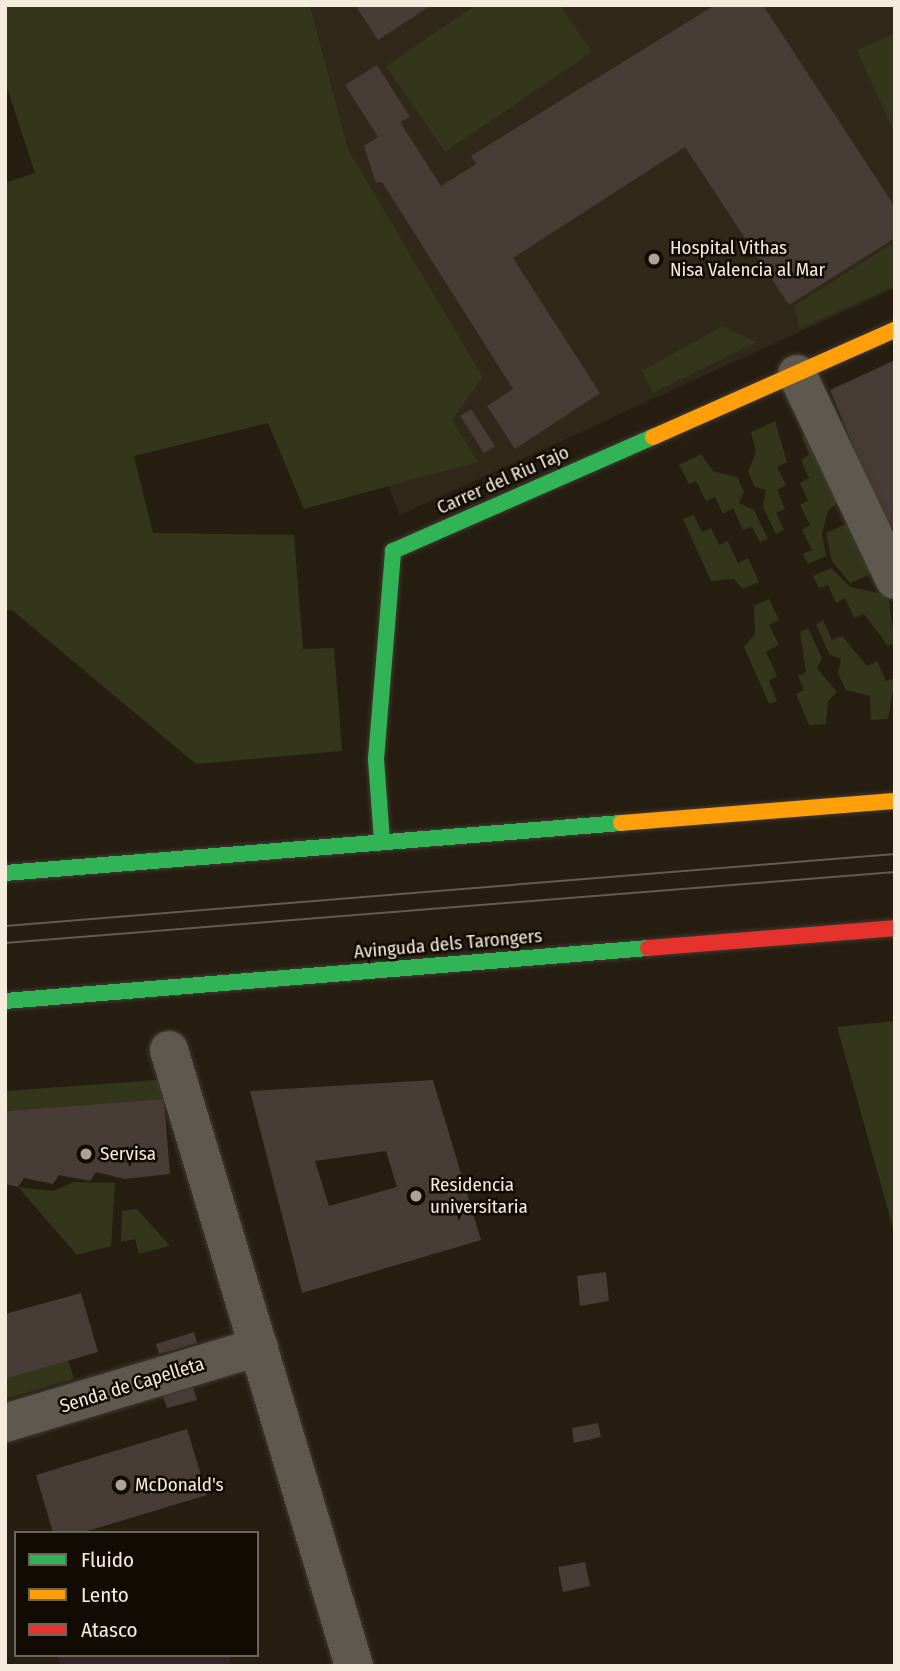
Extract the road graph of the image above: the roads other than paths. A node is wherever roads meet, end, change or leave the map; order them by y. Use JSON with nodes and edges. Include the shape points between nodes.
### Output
{"nodes":[{"id":1,"x":895,"y":330,"type":"edge"},
{"id":2,"x":797,"y":374,"type":"junction"},
{"id":3,"x":895,"y":580,"type":"edge"},
{"id":4,"x":895,"y":801,"type":"edge"},
{"id":5,"x":382,"y":841,"type":"junction"},
{"id":6,"x":5,"y":873,"type":"edge"},
{"id":7,"x":895,"y":928,"type":"edge"},
{"id":8,"x":5,"y":1002,"type":"edge"},
{"id":9,"x":169,"y":1050,"type":"dead end"},
{"id":10,"x":259,"y":1347,"type":"junction"},
{"id":11,"x":5,"y":1423,"type":"edge"},
{"id":12,"x":355,"y":1666,"type":"edge"}],
"edges":[{"from":1,"to":2,"type":"main road","name":"Carrer del Riu Tajo"},
{"from":2,"to":3,"type":"street"},
{"from":2,"to":5,"type":"main road","name":"Carrer del Riu Tajo","via":[[394,551],[376,759]]},
{"from":4,"to":5,"type":"main road"},
{"from":5,"to":6,"type":"main road"},
{"from":7,"to":8,"type":"main road","name":"Avinguda dels Tarongers"},
{"from":9,"to":10,"type":"street"},
{"from":10,"to":11,"type":"street","name":"Senda de Capelleta"},
{"from":10,"to":12,"type":"street"}]}
